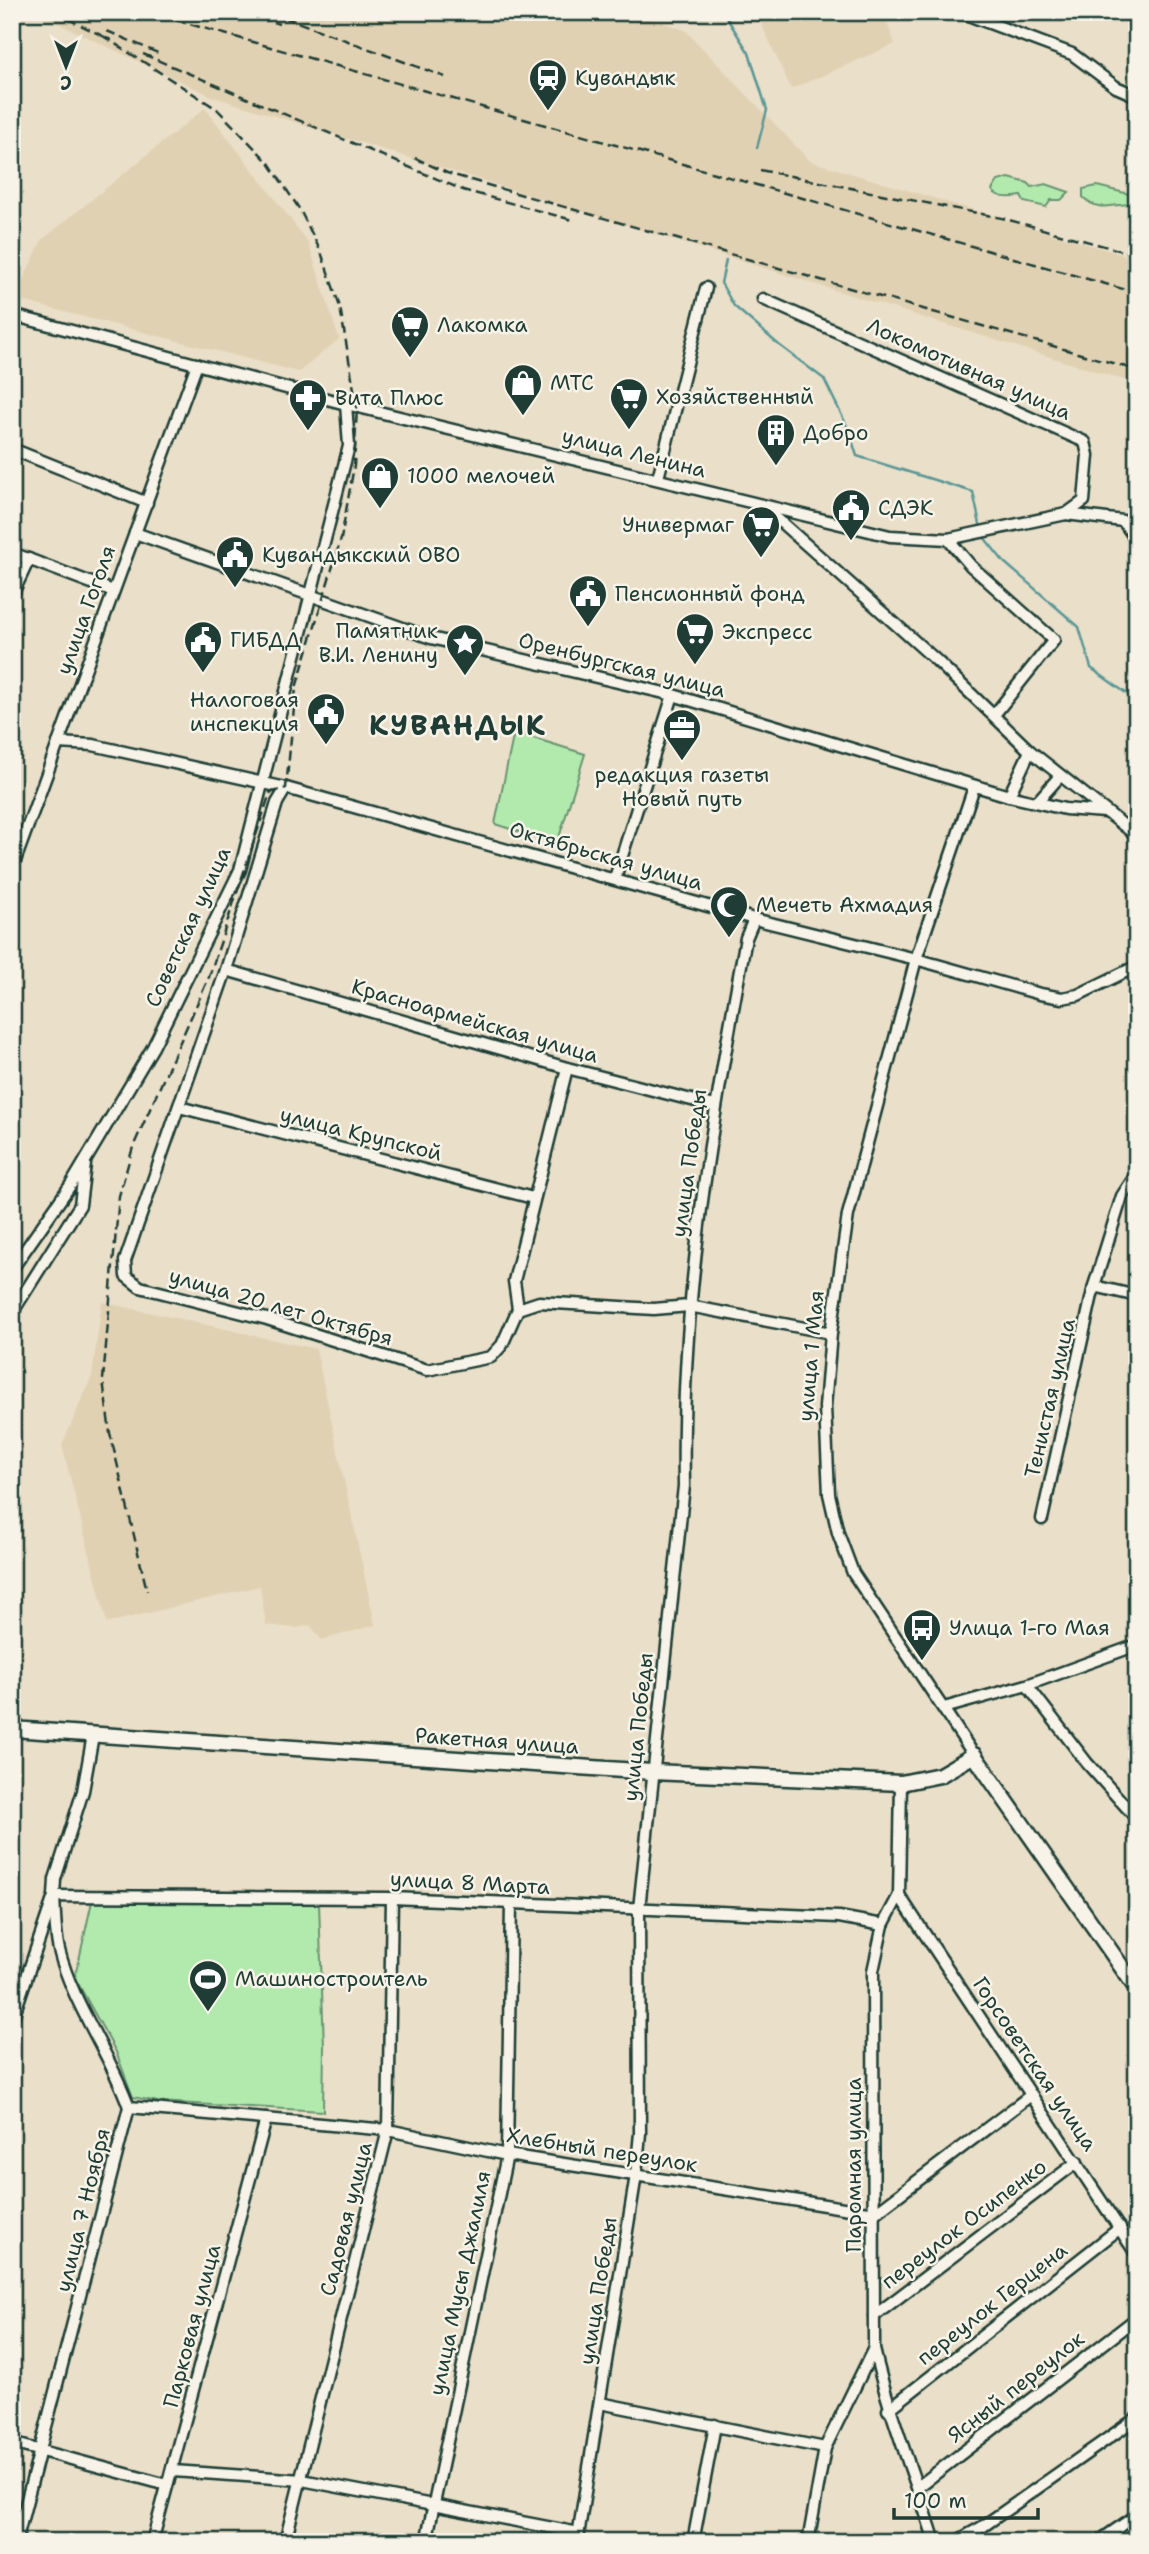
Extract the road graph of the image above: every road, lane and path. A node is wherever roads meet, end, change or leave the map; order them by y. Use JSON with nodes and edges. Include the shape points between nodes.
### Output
{"nodes":[{"id":1,"x":960,"y":12,"type":"edge"},
{"id":2,"x":1137,"y":96,"type":"edge"},
{"id":3,"x":706,"y":288,"type":"dead end"},
{"id":4,"x":763,"y":299,"type":"dead end"},
{"id":5,"x":12,"y":316,"type":"edge"},
{"id":6,"x":197,"y":365,"type":"junction"},
{"id":7,"x":346,"y":404,"type":"junction"},
{"id":8,"x":12,"y":449,"type":"edge"},
{"id":9,"x":658,"y":478,"type":"junction"},
{"id":10,"x":146,"y":503,"type":"junction"},
{"id":11,"x":762,"y":505,"type":"junction"},
{"id":12,"x":1066,"y":514,"type":"junction"},
{"id":13,"x":135,"y":533,"type":"junction"},
{"id":14,"x":947,"y":539,"type":"junction"},
{"id":15,"x":1137,"y":541,"type":"edge"},
{"id":16,"x":12,"y":553,"type":"edge"},
{"id":17,"x":29,"y":559,"type":"junction"},
{"id":18,"x":113,"y":591,"type":"junction"},
{"id":19,"x":12,"y":595,"type":"edge"},
{"id":20,"x":312,"y":597,"type":"junction"},
{"id":21,"x":673,"y":695,"type":"junction"},
{"id":22,"x":994,"y":715,"type":"junction"},
{"id":23,"x":58,"y":743,"type":"junction"},
{"id":24,"x":1030,"y":751,"type":"junction"},
{"id":25,"x":1060,"y":776,"type":"junction"},
{"id":26,"x":264,"y":783,"type":"junction"},
{"id":27,"x":974,"y":787,"type":"junction"},
{"id":28,"x":286,"y":788,"type":"junction"},
{"id":29,"x":1009,"y":796,"type":"junction"},
{"id":30,"x":1037,"y":802,"type":"junction"},
{"id":31,"x":1105,"y":812,"type":"junction"},
{"id":32,"x":1137,"y":836,"type":"edge"},
{"id":33,"x":12,"y":869,"type":"edge"},
{"id":34,"x":615,"y":878,"type":"junction"},
{"id":35,"x":754,"y":919,"type":"junction"},
{"id":36,"x":916,"y":958,"type":"junction"},
{"id":37,"x":1137,"y":966,"type":"edge"},
{"id":38,"x":226,"y":970,"type":"junction"},
{"id":39,"x":567,"y":1068,"type":"junction"},
{"id":40,"x":715,"y":1106,"type":"junction"},
{"id":41,"x":179,"y":1107,"type":"junction"},
{"id":42,"x":85,"y":1160,"type":"junction"},
{"id":43,"x":1137,"y":1173,"type":"edge"},
{"id":44,"x":533,"y":1198,"type":"junction"},
{"id":45,"x":12,"y":1269,"type":"edge"},
{"id":46,"x":1094,"y":1286,"type":"junction"},
{"id":47,"x":1137,"y":1296,"type":"edge"},
{"id":48,"x":689,"y":1306,"type":"junction"},
{"id":49,"x":518,"y":1309,"type":"junction"},
{"id":50,"x":12,"y":1313,"type":"edge"},
{"id":51,"x":831,"y":1334,"type":"junction"},
{"id":52,"x":1042,"y":1519,"type":"dead end"},
{"id":53,"x":1137,"y":1645,"type":"edge"},
{"id":54,"x":1027,"y":1685,"type":"junction"},
{"id":55,"x":944,"y":1708,"type":"junction"},
{"id":56,"x":12,"y":1729,"type":"edge"},
{"id":57,"x":93,"y":1735,"type":"junction"},
{"id":58,"x":974,"y":1755,"type":"junction"},
{"id":59,"x":652,"y":1772,"type":"junction"},
{"id":60,"x":901,"y":1783,"type":"junction"},
{"id":61,"x":1137,"y":1819,"type":"edge"},
{"id":62,"x":900,"y":1895,"type":"junction"},
{"id":63,"x":54,"y":1896,"type":"junction"},
{"id":64,"x":392,"y":1898,"type":"junction"},
{"id":65,"x":511,"y":1904,"type":"junction"},
{"id":66,"x":639,"y":1909,"type":"junction"},
{"id":67,"x":883,"y":1925,"type":"junction"},
{"id":68,"x":1137,"y":1989,"type":"edge"},
{"id":69,"x":12,"y":2020,"type":"edge"},
{"id":70,"x":1031,"y":2095,"type":"junction"},
{"id":71,"x":128,"y":2107,"type":"junction"},
{"id":72,"x":266,"y":2119,"type":"junction"},
{"id":73,"x":388,"y":2130,"type":"junction"},
{"id":74,"x":507,"y":2155,"type":"junction"},
{"id":75,"x":1077,"y":2162,"type":"junction"},
{"id":76,"x":636,"y":2175,"type":"junction"},
{"id":77,"x":874,"y":2213,"type":"junction"},
{"id":78,"x":1120,"y":2228,"type":"junction"},
{"id":79,"x":1137,"y":2255,"type":"edge"},
{"id":80,"x":874,"y":2316,"type":"junction"},
{"id":81,"x":1137,"y":2318,"type":"edge"},
{"id":82,"x":874,"y":2349,"type":"junction"},
{"id":83,"x":600,"y":2403,"type":"junction"},
{"id":84,"x":888,"y":2410,"type":"junction"},
{"id":85,"x":1137,"y":2418,"type":"edge"},
{"id":86,"x":715,"y":2425,"type":"junction"},
{"id":87,"x":12,"y":2443,"type":"edge"},
{"id":88,"x":825,"y":2448,"type":"junction"},
{"id":89,"x":41,"y":2452,"type":"junction"},
{"id":90,"x":173,"y":2471,"type":"junction"},
{"id":91,"x":302,"y":2480,"type":"junction"},
{"id":92,"x":167,"y":2485,"type":"junction"},
{"id":93,"x":918,"y":2487,"type":"junction"},
{"id":94,"x":433,"y":2506,"type":"junction"},
{"id":95,"x":1137,"y":2515,"type":"edge"},
{"id":96,"x":578,"y":2537,"type":"edge"},
{"id":97,"x":16,"y":2542,"type":"edge"},
{"id":98,"x":152,"y":2542,"type":"edge"},
{"id":99,"x":285,"y":2542,"type":"edge"},
{"id":100,"x":426,"y":2542,"type":"edge"},
{"id":101,"x":693,"y":2542,"type":"edge"},
{"id":102,"x":808,"y":2542,"type":"edge"},
{"id":103,"x":935,"y":2542,"type":"edge"},
{"id":104,"x":955,"y":2542,"type":"edge"},
{"id":105,"x":1098,"y":2542,"type":"edge"}],
"edges":[{"from":1,"to":2,"type":"street","via":[[1072,54],[1116,87]]},
{"from":3,"to":9,"type":"street"},
{"from":4,"to":12,"type":"street","name":"Локомотивная улица","via":[[1085,442],[1084,501]]},
{"from":5,"to":6,"type":"street","name":"улица Ленина"},
{"from":6,"to":7,"type":"street","name":"улица Ленина"},
{"from":6,"to":10,"type":"street","name":"улица Гоголя"},
{"from":7,"to":9,"type":"street","name":"улица Ленина"},
{"from":7,"to":20,"type":"street","name":"Советская улица","via":[[349,446]]},
{"from":8,"to":10,"type":"street"},
{"from":9,"to":11,"type":"street","name":"улица Ленина"},
{"from":10,"to":13,"type":"street","name":"улица Гоголя"},
{"from":11,"to":14,"type":"street","via":[[890,536]]},
{"from":11,"to":22,"type":"street","name":"улица Ленина"},
{"from":12,"to":14,"type":"street"},
{"from":12,"to":15,"type":"street","via":[[1123,521]]},
{"from":13,"to":18,"type":"street","name":"улица Гоголя"},
{"from":13,"to":20,"type":"street","name":"Оренбургская улица"},
{"from":14,"to":22,"type":"street","via":[[1054,640]]},
{"from":16,"to":17,"type":"street"},
{"from":17,"to":18,"type":"street"},
{"from":17,"to":19,"type":"street"},
{"from":18,"to":23,"type":"street","name":"улица Гоголя"},
{"from":20,"to":21,"type":"street","name":"Оренбургская улица","via":[[430,638]]},
{"from":20,"to":26,"type":"street","name":"Советская улица"},
{"from":21,"to":27,"type":"street","name":"Оренбургская улица"},
{"from":21,"to":34,"type":"street"},
{"from":22,"to":24,"type":"street","name":"улица Ленина"},
{"from":23,"to":26,"type":"street","name":"Октябрьская улица","via":[[93,745]]},
{"from":23,"to":33,"type":"street","name":"улица Гоголя"},
{"from":24,"to":25,"type":"street","name":"улица Ленина"},
{"from":24,"to":29,"type":"street"},
{"from":25,"to":30,"type":"street"},
{"from":25,"to":31,"type":"street","name":"улица Ленина"},
{"from":26,"to":28,"type":"street","name":"Октябрьская улица"},
{"from":26,"to":42,"type":"street","name":"Советская улица","via":[[240,870],[153,1047]]},
{"from":27,"to":29,"type":"street","name":"Оренбургская улица"},
{"from":27,"to":36,"type":"street","name":"улица 1 Мая"},
{"from":28,"to":34,"type":"street","name":"Октябрьская улица"},
{"from":28,"to":38,"type":"street","via":[[277,803]]},
{"from":29,"to":30,"type":"street","name":"Оренбургская улица"},
{"from":30,"to":31,"type":"street","name":"Оренбургская улица"},
{"from":31,"to":32,"type":"street","name":"улица Ленина"},
{"from":34,"to":35,"type":"street","name":"Октябрьская улица"},
{"from":35,"to":36,"type":"street","name":"Октябрьская улица"},
{"from":35,"to":40,"type":"street","name":"улица Победы","via":[[746,939]]},
{"from":36,"to":37,"type":"street","name":"Октябрьская улица","via":[[1062,998],[1078,995]]},
{"from":36,"to":51,"type":"street","name":"улица 1 Мая","via":[[848,1215]]},
{"from":38,"to":39,"type":"street","name":"Красноармейская улица"},
{"from":38,"to":41,"type":"street"},
{"from":39,"to":40,"type":"street","name":"Красноармейская улица"},
{"from":39,"to":44,"type":"street"},
{"from":40,"to":48,"type":"street","name":"улица Победы"},
{"from":41,"to":44,"type":"street","name":"улица Крупской"},
{"from":41,"to":49,"type":"street","name":"улица 20 лет Октября","via":[[125,1261],[126,1276],[140,1287],[267,1319],[427,1370],[491,1357],[502,1345]]},
{"from":42,"to":45,"type":"street","name":"Советская улица"},
{"from":42,"to":50,"type":"street","via":[[80,1205]]},
{"from":43,"to":46,"type":"street","name":"Тенистая улица","via":[[1122,1196]]},
{"from":44,"to":49,"type":"street","via":[[514,1281]]},
{"from":46,"to":47,"type":"street"},
{"from":46,"to":52,"type":"street","name":"Тенистая улица"},
{"from":48,"to":49,"type":"street","via":[[654,1309],[539,1302]]},
{"from":48,"to":51,"type":"street"},
{"from":48,"to":59,"type":"street","name":"улица Победы","via":[[684,1486]]},
{"from":51,"to":55,"type":"street","name":"улица 1 Мая","via":[[826,1450],[838,1533],[853,1573]]},
{"from":53,"to":54,"type":"street"},
{"from":54,"to":55,"type":"street"},
{"from":54,"to":61,"type":"street"},
{"from":55,"to":58,"type":"street","name":"улица 1 Мая"},
{"from":56,"to":57,"type":"main road","name":"Ракетная улица"},
{"from":57,"to":59,"type":"main road","name":"Ракетная улица"},
{"from":57,"to":63,"type":"street"},
{"from":58,"to":60,"type":"main road","name":"Ракетная улица","via":[[940,1775]]},
{"from":58,"to":68,"type":"main road"},
{"from":59,"to":60,"type":"main road","name":"Ракетная улица"},
{"from":59,"to":66,"type":"street","name":"улица Победы"},
{"from":60,"to":62,"type":"street","name":"Паромная улица"},
{"from":62,"to":67,"type":"street","name":"Паромная улица"},
{"from":62,"to":70,"type":"street","name":"Горсоветская улица"},
{"from":63,"to":64,"type":"street","name":"улица 8 Марта"},
{"from":63,"to":69,"type":"street"},
{"from":63,"to":71,"type":"street","name":"улица 7 Ноября","via":[[58,1948],[67,1974],[117,2074]]},
{"from":64,"to":65,"type":"street","name":"улица 8 Марта"},
{"from":64,"to":73,"type":"street","name":"Садовая улица"},
{"from":65,"to":66,"type":"street","name":"улица 8 Марта"},
{"from":65,"to":74,"type":"street","name":"улица Мусы Джалиля"},
{"from":66,"to":67,"type":"street","name":"улица 8 Марта","via":[[839,1917]]},
{"from":66,"to":76,"type":"street","name":"улица Победы","via":[[640,2133]]},
{"from":67,"to":77,"type":"street","name":"Паромная улица","via":[[873,1970]]},
{"from":70,"to":75,"type":"street","name":"Горсоветская улица"},
{"from":70,"to":77,"type":"street"},
{"from":71,"to":72,"type":"street","name":"Хлебный переулок"},
{"from":71,"to":89,"type":"street","name":"улица 7 Ноября"},
{"from":72,"to":73,"type":"street","name":"Хлебный переулок"},
{"from":72,"to":90,"type":"street","name":"Парковая улица"},
{"from":73,"to":74,"type":"street","name":"Хлебный переулок"},
{"from":73,"to":91,"type":"street","name":"Садовая улица"},
{"from":74,"to":76,"type":"street","name":"Хлебный переулок"},
{"from":74,"to":94,"type":"street","name":"улица Мусы Джалиля"},
{"from":75,"to":78,"type":"street","name":"Горсоветская улица"},
{"from":75,"to":80,"type":"street","name":"переулок Осипенко"},
{"from":76,"to":77,"type":"street","name":"Хлебный переулок"},
{"from":76,"to":83,"type":"street","name":"улица Победы"},
{"from":77,"to":80,"type":"street","name":"Паромная улица"},
{"from":78,"to":79,"type":"street","name":"Горсоветская улица"},
{"from":78,"to":84,"type":"street","name":"переулок Герцена"},
{"from":80,"to":82,"type":"street","name":"Паромная улица"},
{"from":81,"to":93,"type":"street","name":"Ясный переулок"},
{"from":82,"to":84,"type":"street","name":"Паромная улица"},
{"from":82,"to":88,"type":"street"},
{"from":83,"to":86,"type":"street"},
{"from":83,"to":96,"type":"street","name":"улица Победы"},
{"from":84,"to":93,"type":"street","name":"Паромная улица"},
{"from":85,"to":104,"type":"street"},
{"from":86,"to":88,"type":"street"},
{"from":86,"to":101,"type":"street"},
{"from":87,"to":89,"type":"street"},
{"from":88,"to":102,"type":"street"},
{"from":89,"to":92,"type":"street"},
{"from":89,"to":97,"type":"street","name":"улица 7 Ноября"},
{"from":90,"to":91,"type":"street"},
{"from":90,"to":92,"type":"street","name":"Парковая улица"},
{"from":91,"to":94,"type":"street"},
{"from":91,"to":99,"type":"street","name":"Садовая улица"},
{"from":92,"to":98,"type":"street","name":"Парковая улица"},
{"from":93,"to":103,"type":"street","name":"Паромная улица"},
{"from":94,"to":96,"type":"street"},
{"from":94,"to":100,"type":"street","name":"улица Мусы Джалиля"},
{"from":95,"to":105,"type":"street"}]}
